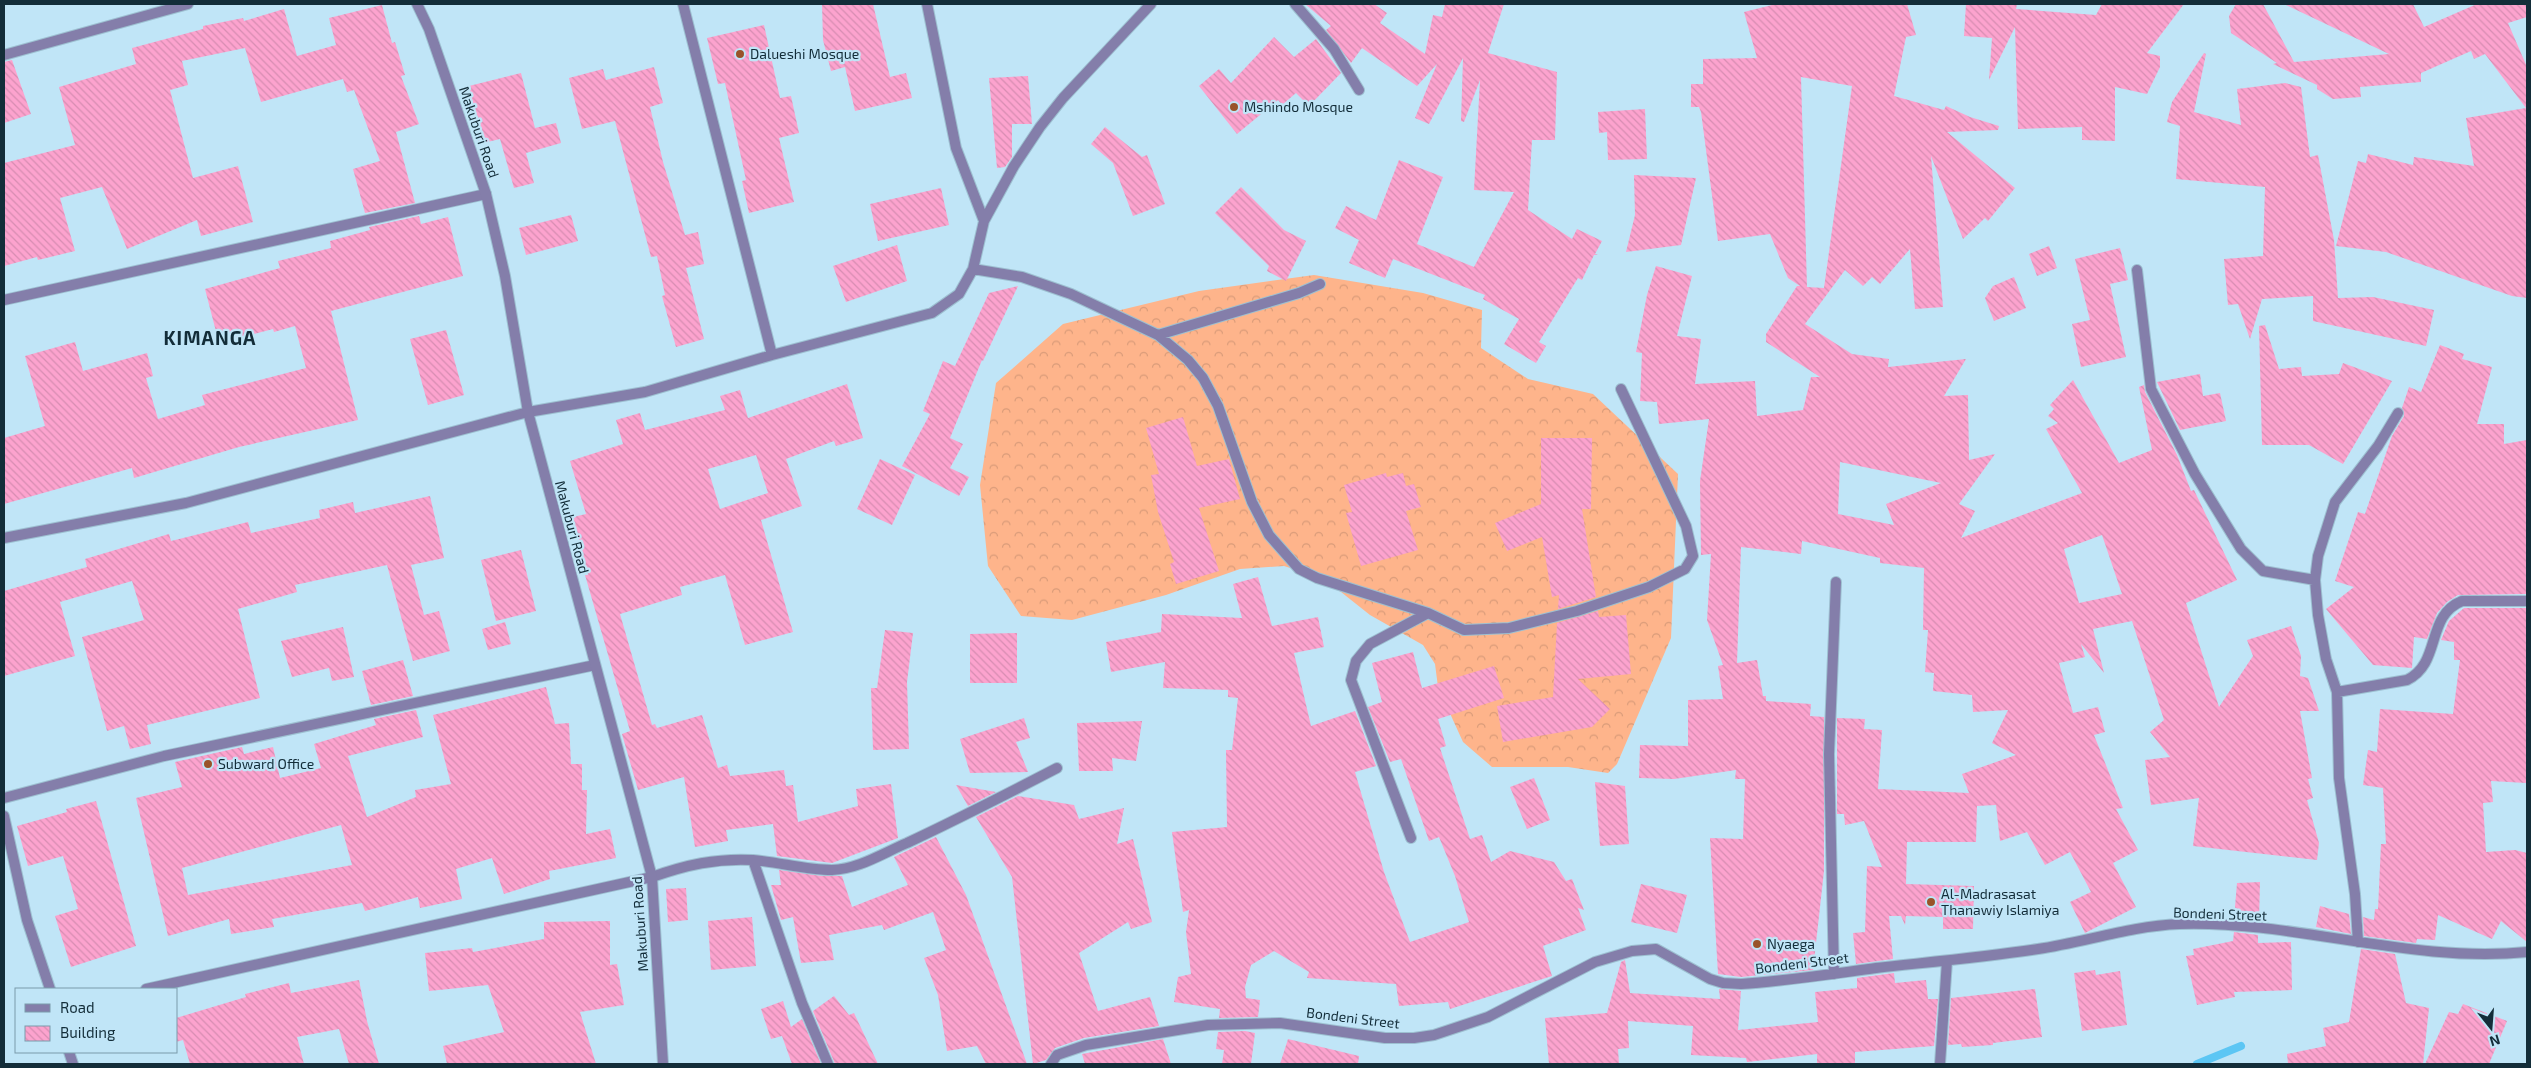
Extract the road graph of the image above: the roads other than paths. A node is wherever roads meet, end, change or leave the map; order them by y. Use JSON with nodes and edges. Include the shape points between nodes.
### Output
{"nodes":[{"id":1,"x":188,"y":4,"type":"edge"},
{"id":2,"x":417,"y":4,"type":"edge"},
{"id":3,"x":683,"y":4,"type":"edge"},
{"id":4,"x":927,"y":4,"type":"edge"},
{"id":5,"x":1150,"y":4,"type":"edge"},
{"id":6,"x":1295,"y":4,"type":"edge"},
{"id":7,"x":4,"y":55,"type":"edge"},
{"id":8,"x":1359,"y":90,"type":"dead end"},
{"id":9,"x":486,"y":194,"type":"junction"},
{"id":10,"x":984,"y":221,"type":"junction"},
{"id":11,"x":973,"y":270,"type":"junction"},
{"id":12,"x":2138,"y":270,"type":"dead end"},
{"id":13,"x":1320,"y":284,"type":"dead end"},
{"id":14,"x":4,"y":300,"type":"edge"},
{"id":15,"x":1158,"y":335,"type":"junction"},
{"id":16,"x":772,"y":355,"type":"junction"},
{"id":17,"x":1621,"y":389,"type":"dead end"},
{"id":18,"x":528,"y":412,"type":"junction"},
{"id":19,"x":2398,"y":413,"type":"dead end"},
{"id":20,"x":4,"y":538,"type":"edge"},
{"id":21,"x":2315,"y":580,"type":"junction"},
{"id":22,"x":1836,"y":582,"type":"dead end"},
{"id":23,"x":2527,"y":601,"type":"edge"},
{"id":24,"x":1428,"y":613,"type":"junction"},
{"id":25,"x":595,"y":665,"type":"junction"},
{"id":26,"x":2338,"y":692,"type":"junction"},
{"id":27,"x":1057,"y":768,"type":"dead end"},
{"id":28,"x":4,"y":798,"type":"edge"},
{"id":29,"x":4,"y":816,"type":"edge"},
{"id":30,"x":1411,"y":838,"type":"dead end"},
{"id":31,"x":753,"y":860,"type":"junction"},
{"id":32,"x":652,"y":877,"type":"junction"},
{"id":33,"x":2358,"y":942,"type":"junction"},
{"id":34,"x":2527,"y":952,"type":"edge"},
{"id":35,"x":1947,"y":961,"type":"junction"},
{"id":36,"x":1834,"y":974,"type":"junction"},
{"id":37,"x":50,"y":988,"type":"edge"},
{"id":38,"x":151,"y":988,"type":"edge"},
{"id":39,"x":663,"y":1064,"type":"edge"},
{"id":40,"x":828,"y":1064,"type":"edge"},
{"id":41,"x":1050,"y":1064,"type":"edge"},
{"id":42,"x":1940,"y":1064,"type":"edge"}],
"edges":[{"from":1,"to":7,"type":"street"},
{"from":2,"to":9,"type":"street","name":"Makuburi Road","via":[[429,29]]},
{"from":3,"to":16,"type":"street"},
{"from":4,"to":10,"type":"street","via":[[956,148]]},
{"from":5,"to":10,"type":"street","via":[[1040,127]]},
{"from":6,"to":8,"type":"street","via":[[1334,49]]},
{"from":9,"to":14,"type":"street"},
{"from":9,"to":18,"type":"street","name":"Makuburi Road","via":[[505,276]]},
{"from":10,"to":11,"type":"street"},
{"from":11,"to":15,"type":"street","via":[[1030,280],[1087,301]]},
{"from":11,"to":16,"type":"street","via":[[960,294],[932,313]]},
{"from":12,"to":21,"type":"street","via":[[2151,388],[2195,474],[2241,549],[2263,571]]},
{"from":13,"to":15,"type":"street"},
{"from":15,"to":24,"type":"street","via":[[1188,360],[1203,378],[1218,406],[1252,502],[1269,535],[1283,553],[1299,569],[1317,578]]},
{"from":16,"to":18,"type":"street","via":[[645,392]]},
{"from":17,"to":24,"type":"street","via":[[1692,542],[1693,556],[1685,569],[1611,601],[1509,628],[1464,630]]},
{"from":18,"to":20,"type":"street","via":[[186,503]]},
{"from":18,"to":25,"type":"street","name":"Makuburi Road"},
{"from":19,"to":21,"type":"street","via":[[2378,446],[2335,502],[2318,556]]},
{"from":21,"to":26,"type":"street","via":[[2324,650]]},
{"from":22,"to":36,"type":"street","via":[[1829,754]]},
{"from":23,"to":26,"type":"street","via":[[2462,601],[2452,605],[2444,612],[2424,665],[2414,677]]},
{"from":24,"to":30,"type":"street","via":[[1370,644],[1356,660],[1351,680]]},
{"from":25,"to":28,"type":"street","via":[[173,754]]},
{"from":25,"to":32,"type":"street","name":"Makuburi Road"},
{"from":26,"to":33,"type":"street","via":[[2339,778],[2355,894]]},
{"from":27,"to":31,"type":"street","via":[[869,861],[832,870]]},
{"from":29,"to":37,"type":"street","via":[[27,920]]},
{"from":31,"to":32,"type":"street","via":[[687,864]]},
{"from":31,"to":40,"type":"street","via":[[802,1003]]},
{"from":32,"to":38,"type":"street"},
{"from":32,"to":39,"type":"street","name":"Makuburi Road"},
{"from":33,"to":34,"type":"street","name":"Bondeni Street","via":[[2461,953]]},
{"from":33,"to":35,"type":"street","name":"Bondeni Street","via":[[2241,927],[2179,924],[2040,949]]},
{"from":35,"to":36,"type":"street","name":"Bondeni Street"},
{"from":35,"to":42,"type":"street"},
{"from":36,"to":41,"type":"street","name":"Bondeni Street","via":[[1762,983],[1723,983],[1656,949],[1632,951],[1595,962],[1488,1017],[1434,1035],[1385,1038],[1280,1023],[1208,1025],[1086,1044],[1056,1055]]}]}
